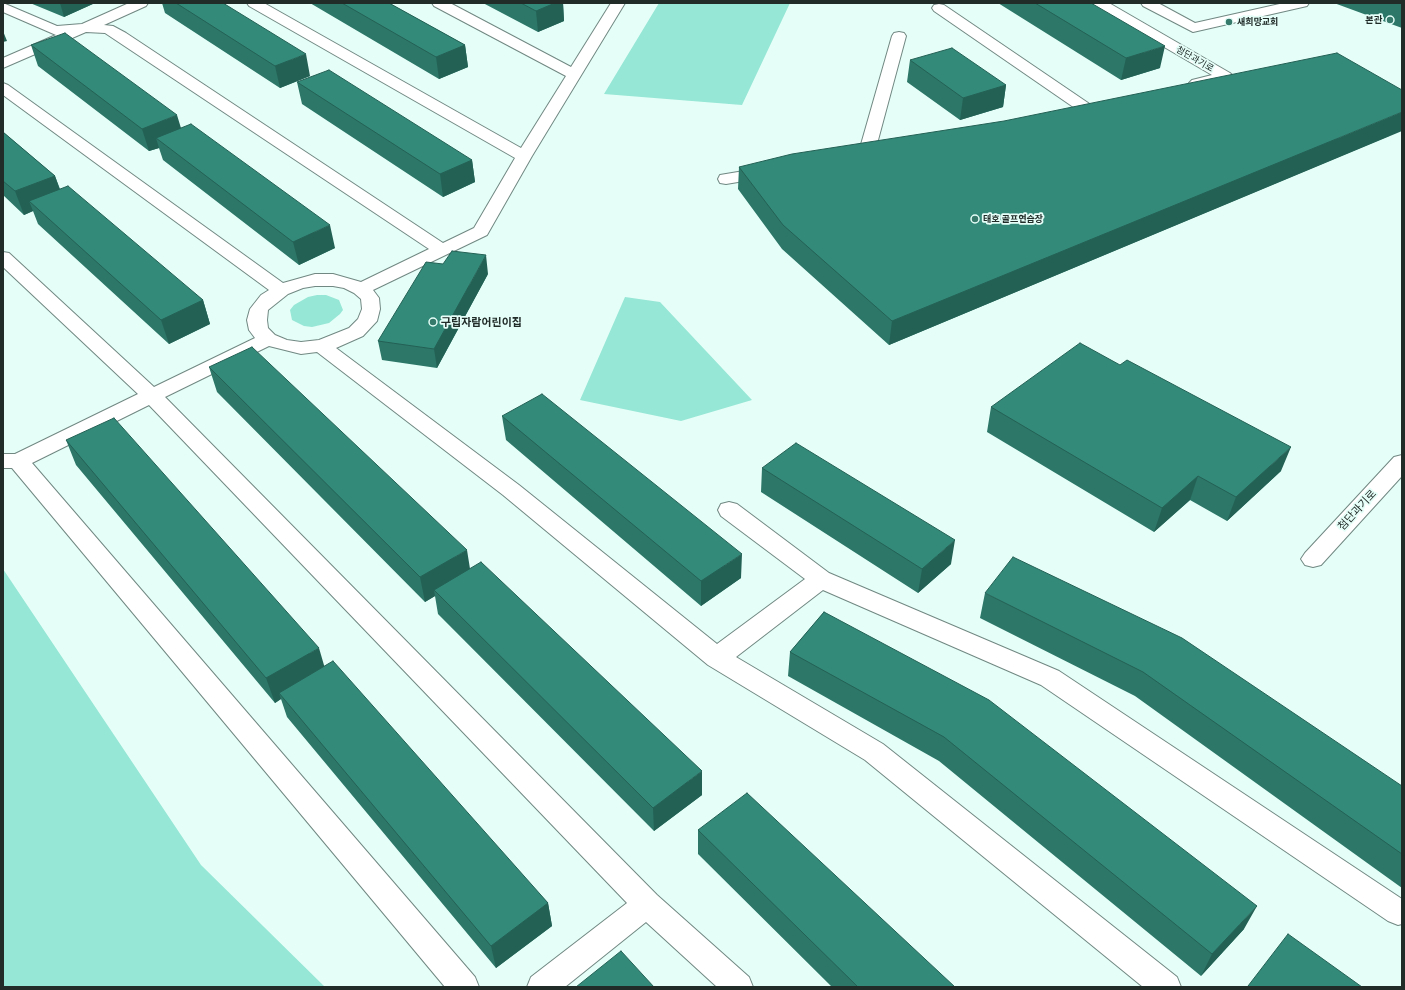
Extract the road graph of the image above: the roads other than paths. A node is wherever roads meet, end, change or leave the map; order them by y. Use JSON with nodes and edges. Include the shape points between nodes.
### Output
{"nodes":[{"id":1,"x":141,"y":3,"type":"edge"},
{"id":2,"x":254,"y":3,"type":"edge"},
{"id":3,"x":439,"y":3,"type":"edge"},
{"id":4,"x":618,"y":3,"type":"edge"},
{"id":5,"x":1098,"y":3,"type":"edge"},
{"id":6,"x":1148,"y":3,"type":"edge"},
{"id":7,"x":1302,"y":3,"type":"edge"},
{"id":8,"x":3,"y":7,"type":"edge"},
{"id":9,"x":939,"y":8,"type":"dead end"},
{"id":10,"x":84,"y":28,"type":"junction"},
{"id":11,"x":899,"y":36,"type":"dead end"},
{"id":12,"x":3,"y":64,"type":"edge"},
{"id":13,"x":575,"y":75,"type":"junction"},
{"id":14,"x":3,"y":88,"type":"edge"},
{"id":15,"x":1179,"y":88,"type":"edge"},
{"id":16,"x":1065,"y":115,"type":"edge"},
{"id":17,"x":524,"y":156,"type":"junction"},
{"id":18,"x":850,"y":158,"type":"edge"},
{"id":19,"x":780,"y":170,"type":"edge"},
{"id":20,"x":726,"y":179,"type":"dead end"},
{"id":21,"x":442,"y":250,"type":"junction"},
{"id":22,"x":3,"y":257,"type":"edge"},
{"id":23,"x":361,"y":289,"type":"junction"},
{"id":24,"x":281,"y":290,"type":"junction"},
{"id":25,"x":268,"y":339,"type":"junction"},
{"id":26,"x":321,"y":346,"type":"junction"},
{"id":27,"x":151,"y":395,"type":"junction"},
{"id":28,"x":11,"y":461,"type":"edge"},
{"id":29,"x":1402,"y":462,"type":"edge"},
{"id":30,"x":729,"y":510,"type":"dead end"},
{"id":31,"x":1313,"y":559,"type":"dead end"},
{"id":32,"x":821,"y":579,"type":"junction"},
{"id":33,"x":717,"y":658,"type":"junction"},
{"id":34,"x":647,"y":904,"type":"junction"},
{"id":35,"x":1398,"y":912,"type":"dead end"},
{"id":36,"x":464,"y":987,"type":"edge"},
{"id":37,"x":542,"y":987,"type":"edge"},
{"id":38,"x":738,"y":987,"type":"edge"},
{"id":39,"x":1166,"y":987,"type":"edge"}],
"edges":[{"from":1,"to":10,"type":"street"},
{"from":2,"to":17,"type":"street"},
{"from":3,"to":13,"type":"street"},
{"from":4,"to":13,"type":"street"},
{"from":5,"to":15,"type":"street","name":"첨단과기로","via":[[1225,76]]},
{"from":6,"to":7,"type":"street","via":[[1193,28]]},
{"from":8,"to":10,"type":"street","via":[[55,31]]},
{"from":9,"to":16,"type":"street","via":[[1096,108]]},
{"from":10,"to":12,"type":"street"},
{"from":10,"to":21,"type":"street","via":[[108,29],[121,36]]},
{"from":11,"to":18,"type":"street","via":[[874,154]]},
{"from":13,"to":17,"type":"street"},
{"from":14,"to":24,"type":"street"},
{"from":17,"to":21,"type":"street","via":[[481,231]]},
{"from":19,"to":20,"type":"street"},
{"from":21,"to":23,"type":"street"},
{"from":22,"to":27,"type":"street"},
{"from":23,"to":24,"type":"street","via":[[349,283],[321,280],[298,283]]},
{"from":23,"to":26,"type":"street","via":[[370,298],[371,309],[367,321],[356,332]]},
{"from":24,"to":25,"type":"street","via":[[268,298],[259,309],[259,330]]},
{"from":25,"to":26,"type":"street","via":[[301,348]]},
{"from":25,"to":27,"type":"street"},
{"from":26,"to":33,"type":"street","via":[[511,490]]},
{"from":27,"to":28,"type":"street"},
{"from":27,"to":34,"type":"street"},
{"from":28,"to":36,"type":"street"},
{"from":29,"to":31,"type":"street","name":"첨단과기로"},
{"from":30,"to":32,"type":"street"},
{"from":32,"to":33,"type":"street"},
{"from":32,"to":35,"type":"street","via":[[1050,678]]},
{"from":33,"to":39,"type":"street","via":[[874,752]]},
{"from":34,"to":37,"type":"street"},
{"from":34,"to":38,"type":"street"}]}
